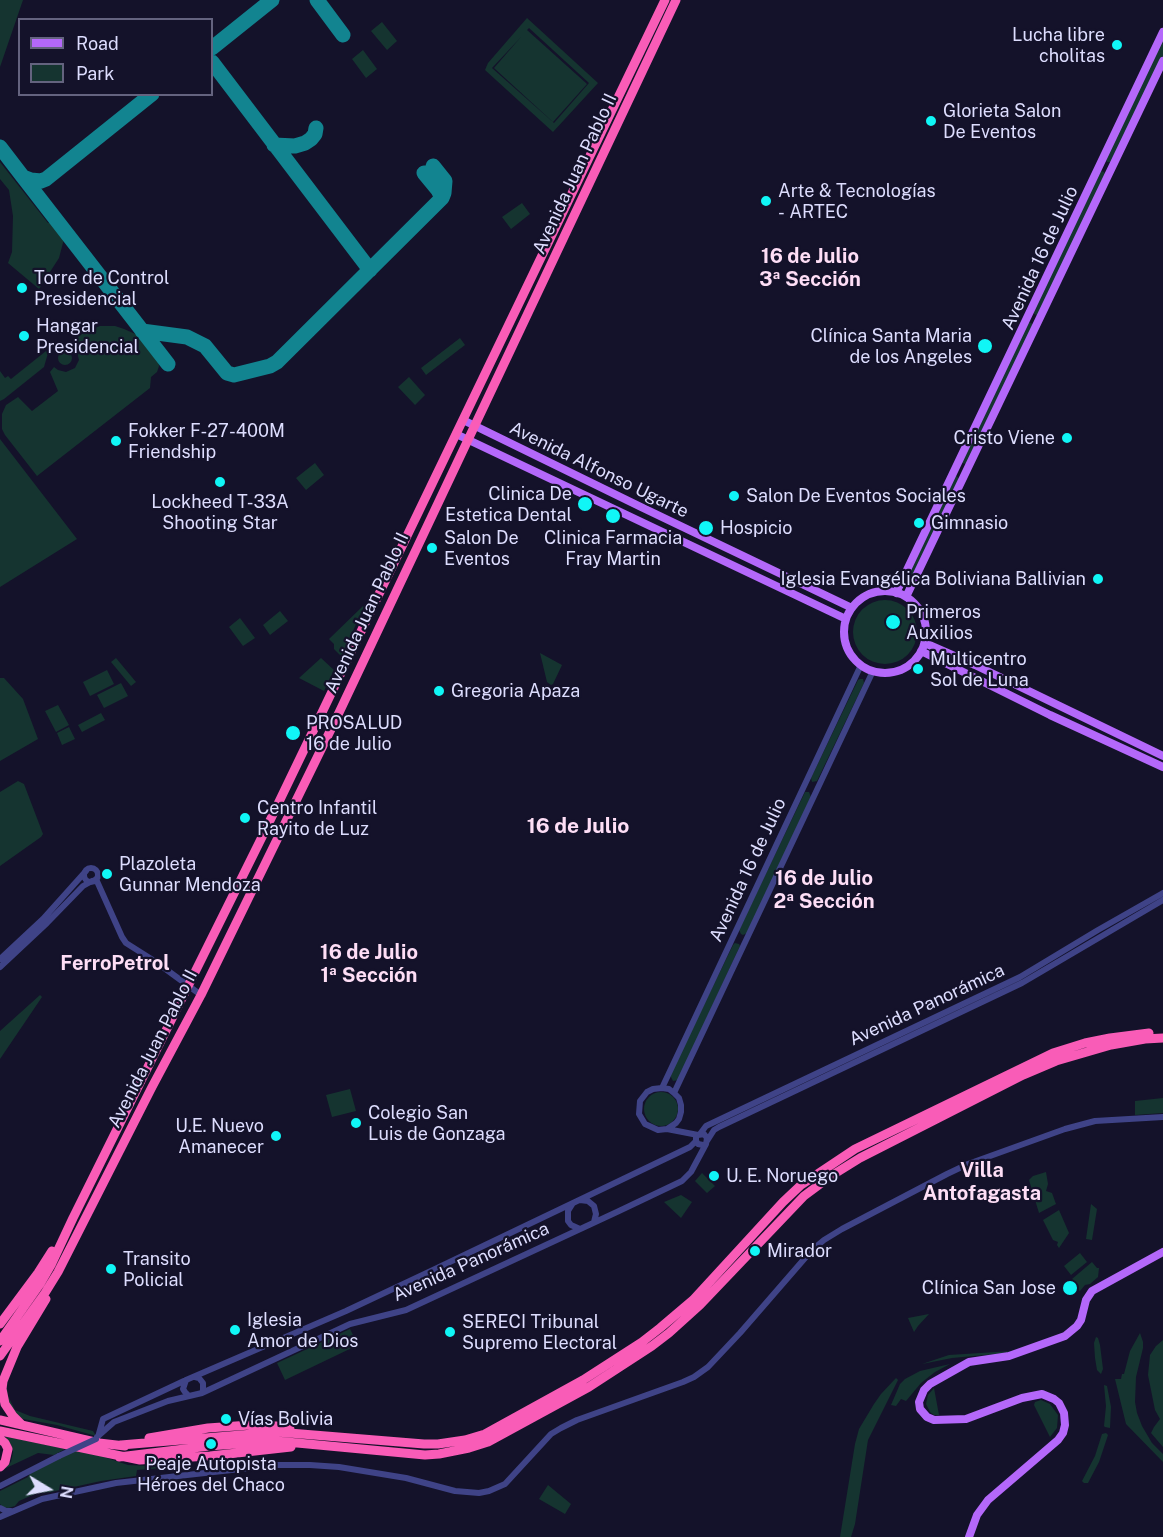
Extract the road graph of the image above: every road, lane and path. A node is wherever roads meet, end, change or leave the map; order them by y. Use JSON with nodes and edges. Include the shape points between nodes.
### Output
{"nodes":[{"id":1,"x":664,"y":0,"type":"edge"},
{"id":2,"x":676,"y":0,"type":"edge"},
{"id":3,"x":1163,"y":32,"type":"edge"},
{"id":4,"x":1163,"y":61,"type":"edge"},
{"id":5,"x":462,"y":420,"type":"junction"},
{"id":6,"x":474,"y":426,"type":"junction"},
{"id":7,"x":456,"y":434,"type":"junction"},
{"id":8,"x":467,"y":439,"type":"junction"},
{"id":9,"x":896,"y":593,"type":"junction"},
{"id":10,"x":906,"y":597,"type":"junction"},
{"id":11,"x":852,"y":608,"type":"junction"},
{"id":12,"x":846,"y":619,"type":"junction"},
{"id":13,"x":925,"y":641,"type":"junction"},
{"id":14,"x":921,"y":651,"type":"junction"},
{"id":15,"x":861,"y":665,"type":"junction"},
{"id":16,"x":873,"y":671,"type":"junction"},
{"id":17,"x":1163,"y":756,"type":"edge"},
{"id":18,"x":1163,"y":767,"type":"edge"},
{"id":19,"x":86,"y":871,"type":"junction"},
{"id":20,"x":94,"y":880,"type":"junction"},
{"id":21,"x":1163,"y":893,"type":"edge"},
{"id":22,"x":1163,"y":900,"type":"edge"},
{"id":23,"x":0,"y":958,"type":"edge"},
{"id":24,"x":0,"y":967,"type":"edge"},
{"id":25,"x":189,"y":986,"type":"junction"},
{"id":26,"x":201,"y":995,"type":"junction"},
{"id":27,"x":1163,"y":1032,"type":"edge"},
{"id":28,"x":1163,"y":1038,"type":"edge"},
{"id":29,"x":662,"y":1088,"type":"junction"},
{"id":30,"x":674,"y":1093,"type":"junction"},
{"id":31,"x":1163,"y":1117,"type":"edge"},
{"id":32,"x":679,"y":1119,"type":"junction"},
{"id":33,"x":667,"y":1129,"type":"junction"},
{"id":34,"x":685,"y":1131,"type":"junction"},
{"id":35,"x":697,"y":1136,"type":"junction"},
{"id":36,"x":707,"y":1143,"type":"junction"},
{"id":37,"x":576,"y":1201,"type":"junction"},
{"id":38,"x":73,"y":1218,"type":"junction"},
{"id":39,"x":594,"y":1222,"type":"junction"},
{"id":40,"x":580,"y":1229,"type":"junction"},
{"id":41,"x":1163,"y":1252,"type":"edge"},
{"id":42,"x":58,"y":1272,"type":"junction"},
{"id":43,"x":0,"y":1324,"type":"edge"},
{"id":44,"x":0,"y":1341,"type":"edge"},
{"id":45,"x":0,"y":1356,"type":"edge"},
{"id":46,"x":195,"y":1377,"type":"junction"},
{"id":47,"x":186,"y":1380,"type":"junction"},
{"id":48,"x":202,"y":1393,"type":"junction"},
{"id":49,"x":189,"y":1396,"type":"junction"},
{"id":50,"x":0,"y":1420,"type":"edge"},
{"id":51,"x":23,"y":1425,"type":"junction"},
{"id":52,"x":0,"y":1431,"type":"edge"},
{"id":53,"x":97,"y":1438,"type":"junction"},
{"id":54,"x":0,"y":1439,"type":"edge"},
{"id":55,"x":0,"y":1467,"type":"edge"},
{"id":56,"x":1,"y":1485,"type":"edge"},
{"id":57,"x":0,"y":1508,"type":"edge"},
{"id":58,"x":15,"y":1511,"type":"junction"},
{"id":59,"x":0,"y":1517,"type":"edge"},
{"id":60,"x":969,"y":1537,"type":"edge"}],
"edges":[{"from":1,"to":5,"type":"highway","name":"Avenida Juan Pablo II"},
{"from":2,"to":6,"type":"highway","name":"Avenida Juan Pablo II"},
{"from":3,"to":9,"type":"main road","name":"Avenida 16 de Julio"},
{"from":4,"to":10,"type":"main road","name":"Avenida 16 de Julio"},
{"from":5,"to":6,"type":"main road","name":"Avenida Alfonso Ugarte"},
{"from":5,"to":7,"type":"highway","name":"Avenida Juan Pablo II"},
{"from":6,"to":8,"type":"highway","name":"Avenida Juan Pablo II"},
{"from":6,"to":11,"type":"main road","name":"Avenida Alfonso Ugarte"},
{"from":7,"to":8,"type":"main road","name":"Avenida Alfonso Ugarte"},
{"from":7,"to":25,"type":"highway","name":"Avenida Juan Pablo II"},
{"from":8,"to":12,"type":"main road","name":"Avenida Alfonso Ugarte"},
{"from":8,"to":26,"type":"highway","name":"Avenida Juan Pablo II"},
{"from":9,"to":10,"type":"main road"},
{"from":9,"to":11,"type":"main road","via":[[869,595]]},
{"from":10,"to":13,"type":"main road","via":[[925,622]]},
{"from":11,"to":12,"type":"main road"},
{"from":12,"to":15,"type":"main road","via":[[847,648]]},
{"from":13,"to":14,"type":"main road"},
{"from":13,"to":17,"type":"main road"},
{"from":14,"to":16,"type":"main road","via":[[903,669]]},
{"from":14,"to":18,"type":"main road"},
{"from":15,"to":16,"type":"main road"},
{"from":15,"to":29,"type":"street","name":"Avenida 16 de Julio"},
{"from":16,"to":30,"type":"street","name":"Avenida 16 de Julio"},
{"from":19,"to":20,"type":"street","via":[[86,879]]},
{"from":19,"to":20,"type":"street","via":[[95,869],[98,873]]},
{"from":19,"to":23,"type":"street","via":[[43,919]]},
{"from":20,"to":24,"type":"street","via":[[83,886]]},
{"from":20,"to":25,"type":"street","via":[[126,943]]},
{"from":21,"to":35,"type":"street","name":"Avenida Panorámica","via":[[1020,977],[706,1126]]},
{"from":22,"to":36,"type":"street","name":"Avenida Panorámica","via":[[1022,982],[719,1127]]},
{"from":25,"to":26,"type":"street"},
{"from":25,"to":38,"type":"highway","name":"Avenida Juan Pablo II"},
{"from":26,"to":42,"type":"highway","name":"Avenida Juan Pablo II"},
{"from":27,"to":51,"type":"highway","via":[[1110,1038],[1053,1053],[855,1149],[801,1185],[693,1300],[642,1342],[485,1434],[452,1443],[424,1444],[277,1432],[121,1445]]},
{"from":28,"to":52,"type":"highway","via":[[1111,1045],[1056,1060],[860,1158],[804,1196],[700,1305],[652,1346],[589,1387],[488,1442],[425,1455],[275,1444],[139,1458]]},
{"from":29,"to":30,"type":"street"},
{"from":29,"to":33,"type":"street","via":[[643,1096],[639,1114],[649,1127]]},
{"from":30,"to":32,"type":"street","via":[[681,1105]]},
{"from":31,"to":58,"type":"street","via":[[1095,1121],[1065,1129],[968,1164],[842,1229],[812,1250],[740,1333],[694,1377],[561,1428],[497,1488],[469,1493],[339,1467],[276,1465],[116,1483],[42,1498]]},
{"from":32,"to":33,"type":"street"},
{"from":32,"to":34,"type":"street"},
{"from":33,"to":34,"type":"street"},
{"from":34,"to":35,"type":"street"},
{"from":35,"to":36,"type":"street","via":[[701,1145]]},
{"from":35,"to":37,"type":"street","name":"Avenida Panorámica","via":[[690,1146]]},
{"from":36,"to":39,"type":"street","name":"Avenida Panorámica","via":[[682,1181]]},
{"from":37,"to":39,"type":"street","via":[[588,1201],[594,1206]]},
{"from":37,"to":40,"type":"street","via":[[567,1216],[571,1225]]},
{"from":37,"to":46,"type":"street","name":"Avenida Panorámica","via":[[346,1311]]},
{"from":38,"to":43,"type":"highway"},
{"from":38,"to":44,"type":"highway","name":"Avenida Juan Pablo II","via":[[40,1284]]},
{"from":39,"to":40,"type":"street","name":"Avenida Panorámica"},
{"from":40,"to":48,"type":"street","name":"Avenida Panorámica","via":[[406,1310],[350,1324]]},
{"from":41,"to":60,"type":"main road","via":[[1092,1291],[1081,1320],[1065,1336],[1010,1356],[969,1362],[924,1390],[920,1409],[934,1420],[966,1419],[1042,1394],[1059,1403],[1064,1413],[1065,1425],[1058,1440],[988,1500]]},
{"from":42,"to":45,"type":"highway","name":"Avenida Juan Pablo II"},
{"from":42,"to":51,"type":"highway","via":[[3,1381],[5,1404]]},
{"from":46,"to":47,"type":"street","name":"Avenida Panorámica"},
{"from":46,"to":48,"type":"street","via":[[203,1383]]},
{"from":47,"to":49,"type":"street","via":[[183,1389]]},
{"from":47,"to":53,"type":"street","name":"Avenida Panorámica","via":[[103,1419]]},
{"from":48,"to":49,"type":"street","name":"Avenida Panorámica"},
{"from":49,"to":53,"type":"street","name":"Avenida Panorámica","via":[[114,1422]]},
{"from":50,"to":51,"type":"highway"},
{"from":53,"to":56,"type":"street","name":"Avenida Panorámica","bridge":true},
{"from":54,"to":55,"type":"highway","via":[[8,1449]]},
{"from":57,"to":58,"type":"street"},
{"from":58,"to":59,"type":"street"}]}
